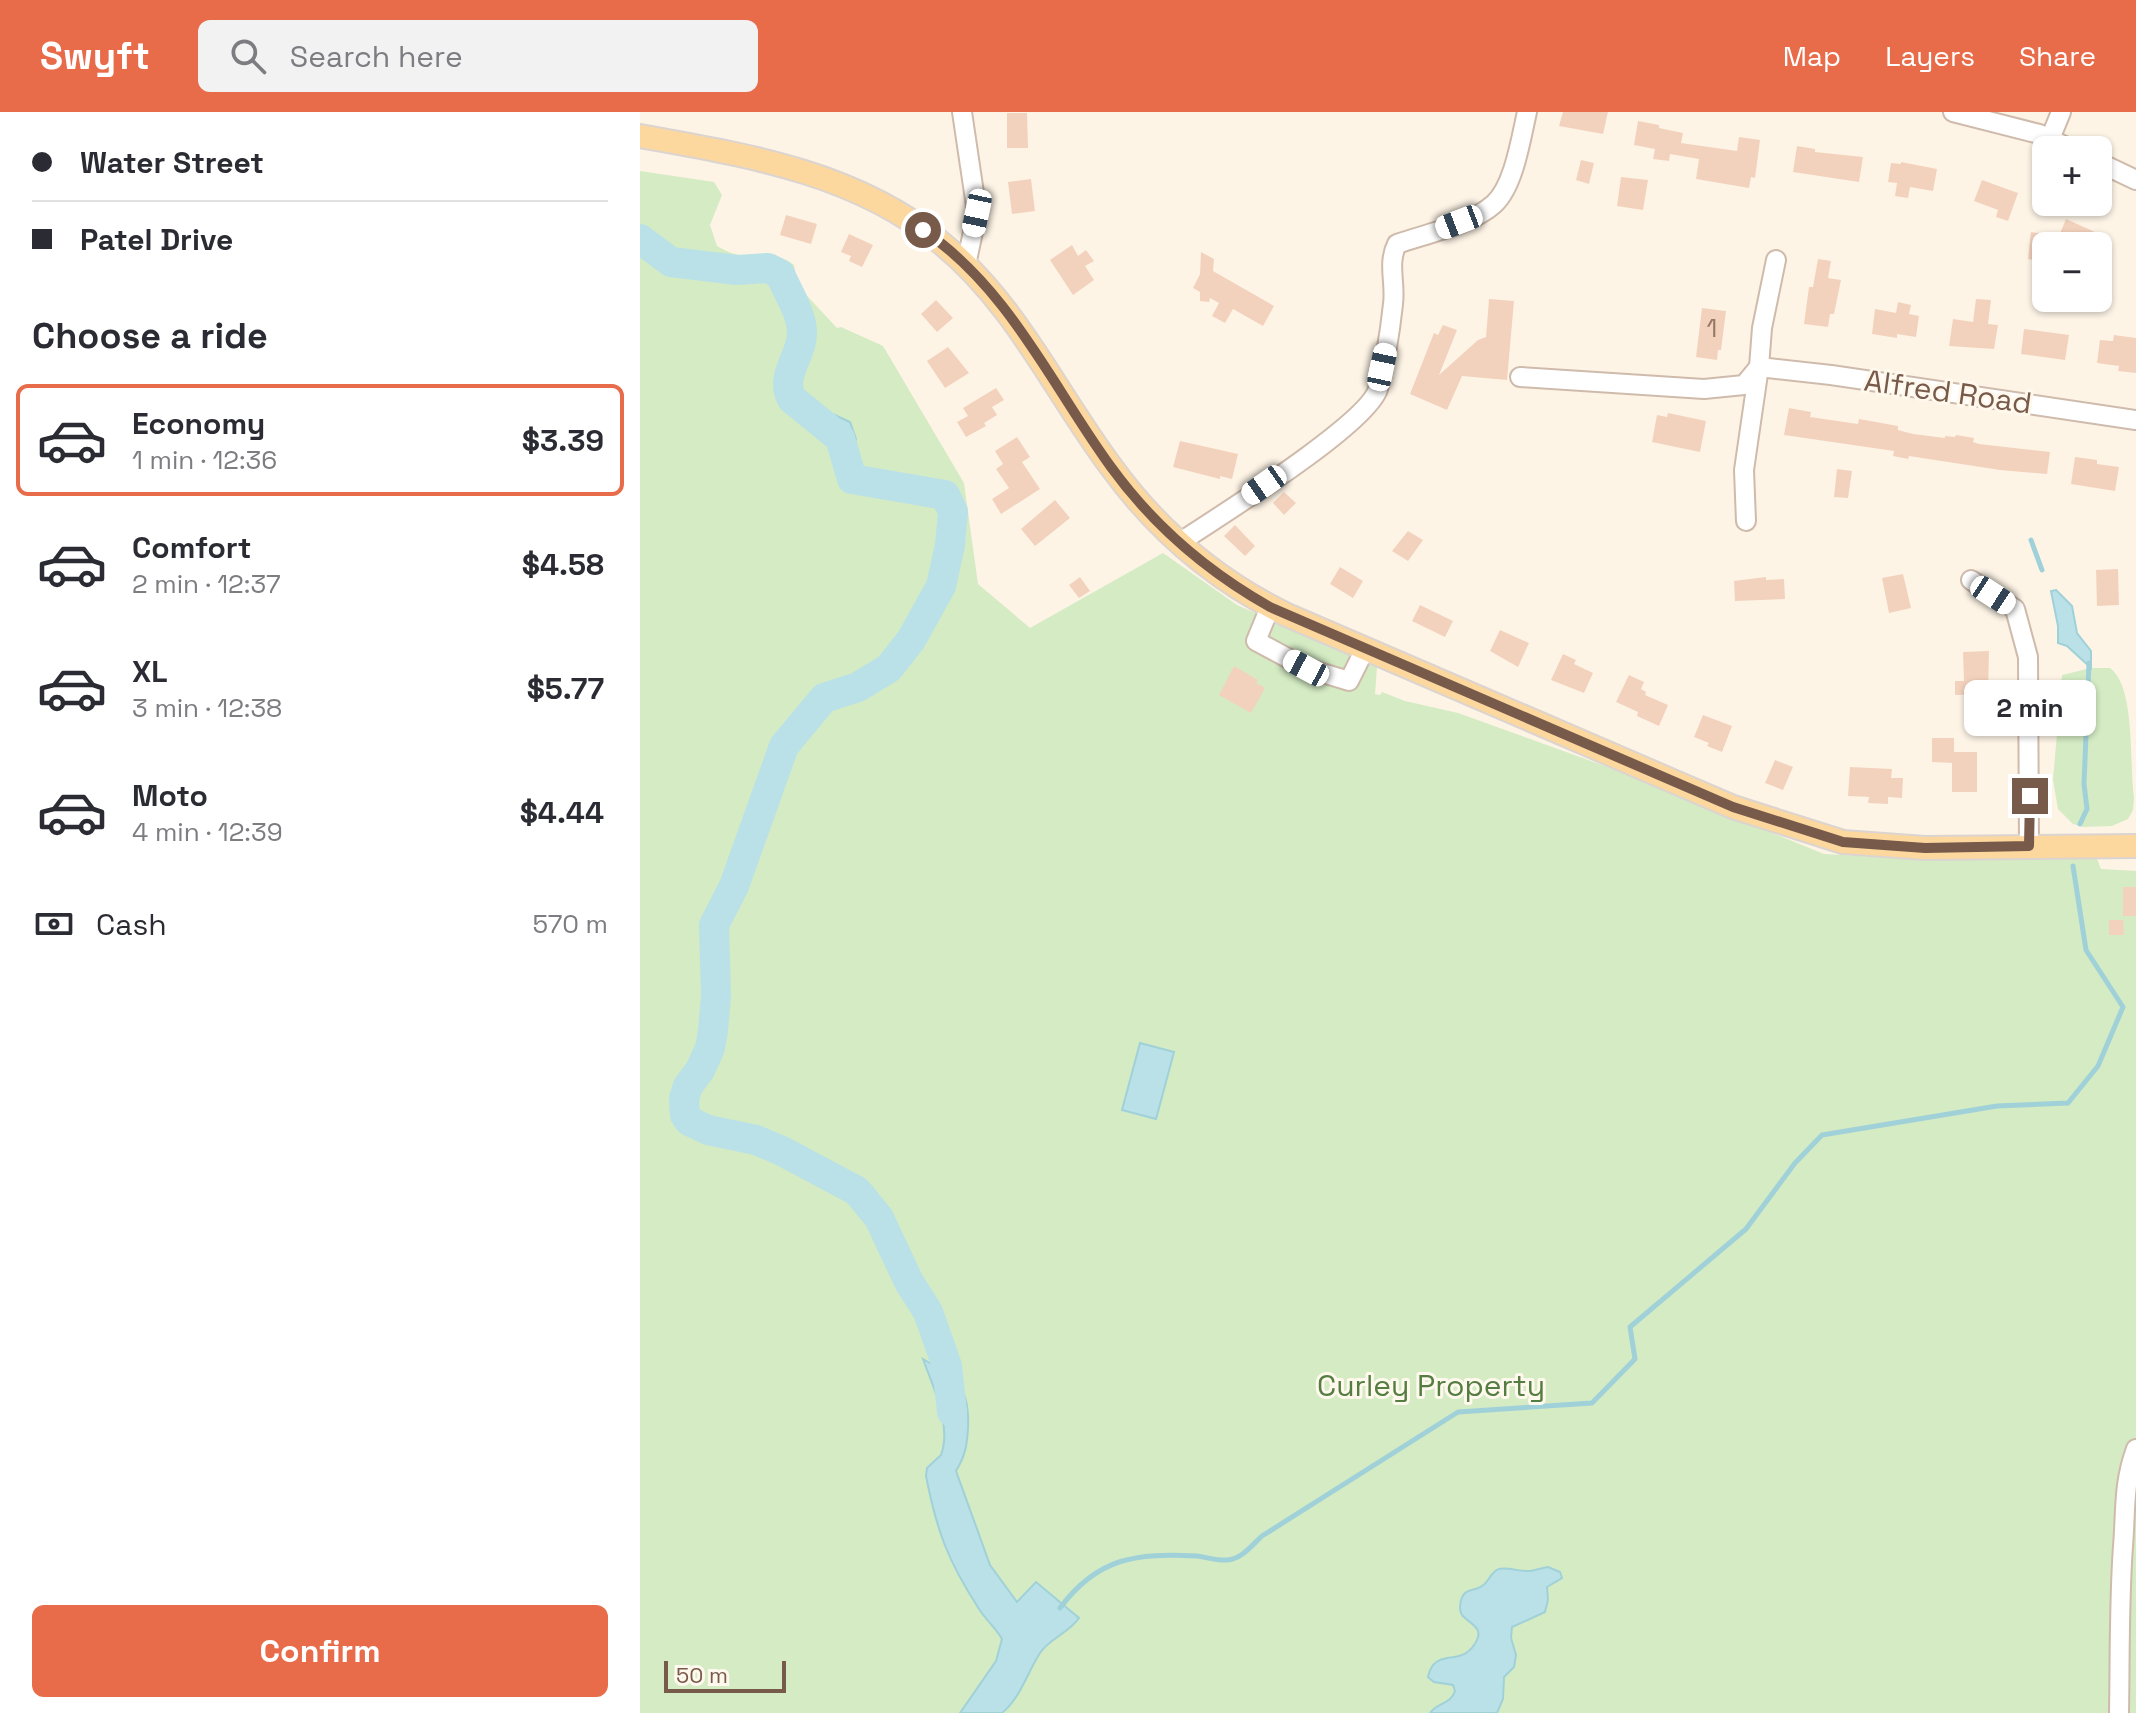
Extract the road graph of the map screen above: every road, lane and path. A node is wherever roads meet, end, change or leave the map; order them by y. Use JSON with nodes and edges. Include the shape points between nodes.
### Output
{"nodes":[{"id":1,"x":962,"y":112,"type":"edge"},
{"id":2,"x":1527,"y":112,"type":"edge"},
{"id":3,"x":1953,"y":112,"type":"edge"},
{"id":4,"x":2061,"y":112,"type":"edge"},
{"id":5,"x":640,"y":136,"type":"edge"},
{"id":6,"x":2039,"y":136,"type":"edge"},
{"id":7,"x":2051,"y":136,"type":"edge"},
{"id":8,"x":2112,"y":169,"type":"edge"},
{"id":9,"x":2136,"y":180,"type":"edge"},
{"id":10,"x":1776,"y":260,"type":"dead end"},
{"id":11,"x":966,"y":265,"type":"junction"},
{"id":12,"x":1759,"y":367,"type":"junction"},
{"id":13,"x":1520,"y":377,"type":"dead end"},
{"id":14,"x":2136,"y":420,"type":"edge"},
{"id":15,"x":1746,"y":521,"type":"dead end"},
{"id":16,"x":1179,"y":543,"type":"junction"},
{"id":17,"x":1971,"y":580,"type":"dead end"},
{"id":18,"x":1270,"y":607,"type":"junction"},
{"id":19,"x":1365,"y":649,"type":"junction"},
{"id":20,"x":2029,"y":846,"type":"junction"},
{"id":21,"x":2136,"y":846,"type":"edge"},
{"id":22,"x":2136,"y":1449,"type":"edge"},
{"id":23,"x":2119,"y":1713,"type":"edge"}],
"edges":[{"from":1,"to":11,"type":"street","via":[[977,213]]},
{"from":2,"to":16,"type":"street","via":[[1506,187],[1495,203],[1478,215],[1397,244],[1391,256],[1394,301],[1387,341],[1377,393],[1367,407],[1341,432]]},
{"from":3,"to":6,"type":"street"},
{"from":4,"to":7,"type":"street"},
{"from":5,"to":11,"type":"main road","via":[[819,176],[886,206]]},
{"from":8,"to":9,"type":"street"},
{"from":10,"to":12,"type":"street"},
{"from":11,"to":16,"type":"main road","via":[[1017,325],[1110,466]]},
{"from":12,"to":13,"type":"street","via":[[1744,385],[1704,389]]},
{"from":12,"to":14,"type":"street","name":"Alfred Road"},
{"from":12,"to":15,"type":"street","via":[[1744,470]]},
{"from":16,"to":18,"type":"main road"},
{"from":17,"to":20,"type":"street","via":[[2015,609],[2028,657]]},
{"from":18,"to":19,"type":"main road"},
{"from":18,"to":19,"type":"street","via":[[1256,641],[1306,668],[1349,681]]},
{"from":19,"to":20,"type":"main road","via":[[1733,807],[1843,842],[1925,848]]},
{"from":20,"to":21,"type":"main road"},
{"from":22,"to":23,"type":"street","via":[[2122,1518]]}]}
